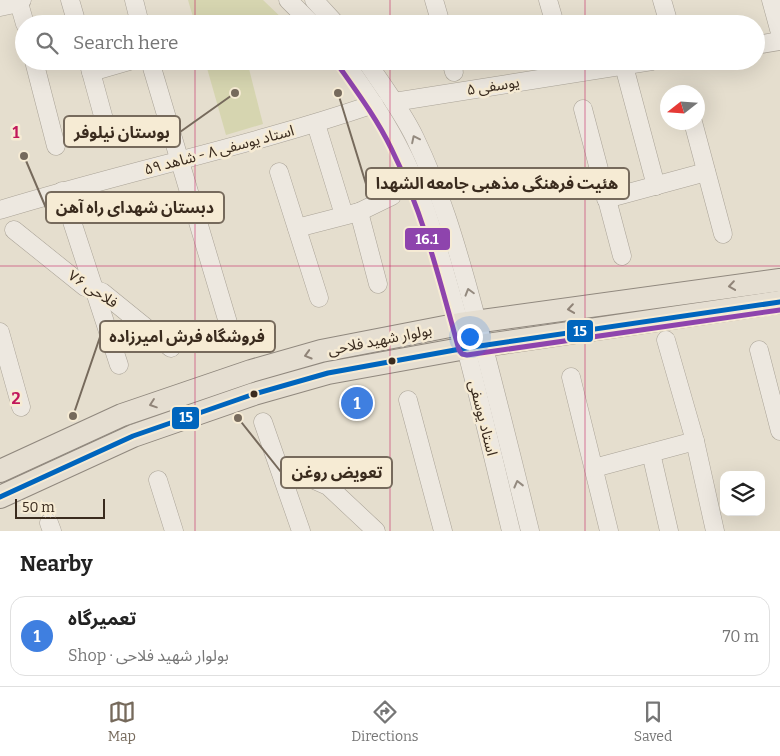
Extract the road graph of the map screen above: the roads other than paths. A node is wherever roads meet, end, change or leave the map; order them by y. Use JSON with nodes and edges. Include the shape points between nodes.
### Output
{"nodes":[{"id":1,"x":70,"y":0,"type":"edge"},
{"id":2,"x":134,"y":0,"type":"edge"},
{"id":3,"x":288,"y":0,"type":"edge"},
{"id":4,"x":314,"y":0,"type":"edge"},
{"id":5,"x":434,"y":0,"type":"edge"},
{"id":6,"x":548,"y":0,"type":"edge"},
{"id":7,"x":662,"y":0,"type":"edge"},
{"id":8,"x":771,"y":0,"type":"edge"},
{"id":9,"x":21,"y":1,"type":"edge"},
{"id":10,"x":0,"y":7,"type":"edge"},
{"id":11,"x":23,"y":15,"type":"edge"},
{"id":12,"x":74,"y":15,"type":"edge"},
{"id":13,"x":138,"y":15,"type":"edge"},
{"id":14,"x":303,"y":15,"type":"edge"},
{"id":15,"x":328,"y":15,"type":"edge"},
{"id":16,"x":438,"y":15,"type":"edge"},
{"id":17,"x":552,"y":15,"type":"edge"},
{"id":18,"x":666,"y":15,"type":"edge"},
{"id":19,"x":780,"y":33,"type":"edge"},
{"id":20,"x":780,"y":41,"type":"edge"},
{"id":21,"x":765,"y":44,"type":"edge"},
{"id":22,"x":36,"y":70,"type":"edge"},
{"id":23,"x":90,"y":70,"type":"edge"},
{"id":24,"x":153,"y":70,"type":"edge"},
{"id":25,"x":350,"y":70,"type":"edge"},
{"id":26,"x":372,"y":70,"type":"edge"},
{"id":27,"x":558,"y":70,"type":"edge"},
{"id":28,"x":625,"y":70,"type":"edge"},
{"id":29,"x":394,"y":102,"type":"junction"},
{"id":30,"x":374,"y":104,"type":"junction"},
{"id":31,"x":583,"y":109,"type":"dead end"},
{"id":32,"x":316,"y":124,"type":"junction"},
{"id":33,"x":695,"y":130,"type":"edge"},
{"id":34,"x":108,"y":134,"type":"dead end"},
{"id":35,"x":56,"y":146,"type":"dead end"},
{"id":36,"x":180,"y":161,"type":"junction"},
{"id":37,"x":279,"y":172,"type":"dead end"},
{"id":38,"x":706,"y":172,"type":"junction"},
{"id":39,"x":656,"y":186,"type":"junction"},
{"id":40,"x":62,"y":191,"type":"junction"},
{"id":41,"x":392,"y":196,"type":"dead end"},
{"id":42,"x":606,"y":199,"type":"junction"},
{"id":43,"x":0,"y":210,"type":"edge"},
{"id":44,"x":351,"y":213,"type":"junction"},
{"id":45,"x":297,"y":228,"type":"junction"},
{"id":46,"x":14,"y":230,"type":"dead end"},
{"id":47,"x":723,"y":234,"type":"dead end"},
{"id":48,"x":622,"y":256,"type":"dead end"},
{"id":49,"x":780,"y":280,"type":"edge"},
{"id":50,"x":378,"y":284,"type":"dead end"},
{"id":51,"x":94,"y":289,"type":"junction"},
{"id":52,"x":319,"y":298,"type":"dead end"},
{"id":53,"x":780,"y":302,"type":"edge"},
{"id":54,"x":468,"y":323,"type":"junction"},
{"id":55,"x":229,"y":326,"type":"dead end"},
{"id":56,"x":0,"y":332,"type":"edge"},
{"id":57,"x":666,"y":340,"type":"dead end"},
{"id":58,"x":475,"y":346,"type":"junction"},
{"id":59,"x":171,"y":348,"type":"dead end"},
{"id":60,"x":759,"y":350,"type":"dead end"},
{"id":61,"x":119,"y":365,"type":"dead end"},
{"id":62,"x":571,"y":377,"type":"dead end"},
{"id":63,"x":408,"y":400,"type":"dead end"},
{"id":64,"x":21,"y":407,"type":"dead end"},
{"id":65,"x":263,"y":422,"type":"dead end"},
{"id":66,"x":780,"y":430,"type":"edge"},
{"id":67,"x":695,"y":441,"type":"junction"},
{"id":68,"x":650,"y":453,"type":"junction"},
{"id":69,"x":278,"y":464,"type":"junction"},
{"id":70,"x":594,"y":468,"type":"junction"},
{"id":71,"x":0,"y":471,"type":"edge"},
{"id":72,"x":158,"y":480,"type":"dead end"},
{"id":73,"x":0,"y":497,"type":"edge"},
{"id":74,"x":174,"y":531,"type":"edge"},
{"id":75,"x":301,"y":531,"type":"edge"},
{"id":76,"x":376,"y":531,"type":"edge"},
{"id":77,"x":442,"y":531,"type":"edge"},
{"id":78,"x":511,"y":531,"type":"edge"},
{"id":79,"x":530,"y":531,"type":"edge"},
{"id":80,"x":609,"y":531,"type":"edge"},
{"id":81,"x":669,"y":531,"type":"edge"},
{"id":82,"x":715,"y":531,"type":"edge"}],
"edges":[{"from":1,"to":12,"type":"street"},
{"from":2,"to":13,"type":"street"},
{"from":3,"to":14,"type":"street"},
{"from":4,"to":15,"type":"street"},
{"from":5,"to":16,"type":"street"},
{"from":6,"to":17,"type":"street"},
{"from":7,"to":18,"type":"street"},
{"from":8,"to":19,"type":"street"},
{"from":9,"to":10,"type":"street"},
{"from":9,"to":11,"type":"street"},
{"from":20,"to":21,"type":"street"},
{"from":22,"to":35,"type":"street"},
{"from":23,"to":34,"type":"street"},
{"from":24,"to":36,"type":"street"},
{"from":25,"to":30,"type":"street","name":"استاد یوسفی"},
{"from":26,"to":29,"type":"street","name":"استاد یوسفی"},
{"from":27,"to":29,"type":"street","name":"یوسفی ۵"},
{"from":28,"to":39,"type":"street"},
{"from":54,"to":29,"type":"street","name":"استاد یوسفی","one_way":true,"via":[[455,241],[437,188]]},
{"from":30,"to":32,"type":"street","name":"استاد یوسفی ۸ - شاهد ۵۹"},
{"from":30,"to":54,"type":"street","name":"استاد یوسفی","via":[[398,145],[420,194]]},
{"from":31,"to":42,"type":"street"},
{"from":32,"to":36,"type":"street","name":"استاد یوسفی ۸ - شاهد ۵۹"},
{"from":32,"to":44,"type":"street"},
{"from":33,"to":38,"type":"street"},
{"from":36,"to":40,"type":"street","name":"استاد یوسفی ۸ - شاهد ۵۹"},
{"from":36,"to":55,"type":"street"},
{"from":37,"to":45,"type":"street"},
{"from":38,"to":39,"type":"street"},
{"from":38,"to":47,"type":"street"},
{"from":39,"to":42,"type":"street"},
{"from":40,"to":43,"type":"street","name":"استاد یوسفی ۸ - شاهد ۵۹"},
{"from":40,"to":51,"type":"street"},
{"from":41,"to":44,"type":"street"},
{"from":42,"to":48,"type":"street"},
{"from":44,"to":45,"type":"street"},
{"from":44,"to":50,"type":"street"},
{"from":45,"to":52,"type":"street"},
{"from":46,"to":51,"type":"street","name":"فلاحی ۷۶","via":[[85,287]]},
{"from":49,"to":54,"type":"main road","name":"بولوار شهید فلاحی","one_way":true},
{"from":51,"to":59,"type":"street","name":"فلاحی ۷۶"},
{"from":51,"to":61,"type":"street"},
{"from":53,"to":58,"type":"main road","name":"بولوار شهید فلاحی"},
{"from":54,"to":58,"type":"street","name":"استاد یوسفی"},
{"from":54,"to":71,"type":"main road","name":"بولوار شهید فلاحی","one_way":true,"via":[[321,351],[251,371],[122,415]]},
{"from":56,"to":64,"type":"street"},
{"from":57,"to":67,"type":"street"},
{"from":58,"to":73,"type":"main road","name":"بولوار شهید فلاحی","via":[[328,373],[245,397],[133,436]]},
{"from":58,"to":78,"type":"street","name":"استاد یوسفی"},
{"from":79,"to":58,"type":"street","name":"استاد یوسفی","one_way":true},
{"from":60,"to":66,"type":"street"},
{"from":62,"to":70,"type":"street"},
{"from":63,"to":77,"type":"street"},
{"from":65,"to":69,"type":"street"},
{"from":67,"to":68,"type":"street"},
{"from":67,"to":82,"type":"street"},
{"from":68,"to":70,"type":"street"},
{"from":68,"to":81,"type":"street"},
{"from":69,"to":75,"type":"street"},
{"from":69,"to":76,"type":"street","via":[[328,486]]},
{"from":70,"to":80,"type":"street"},
{"from":72,"to":74,"type":"street"}]}
